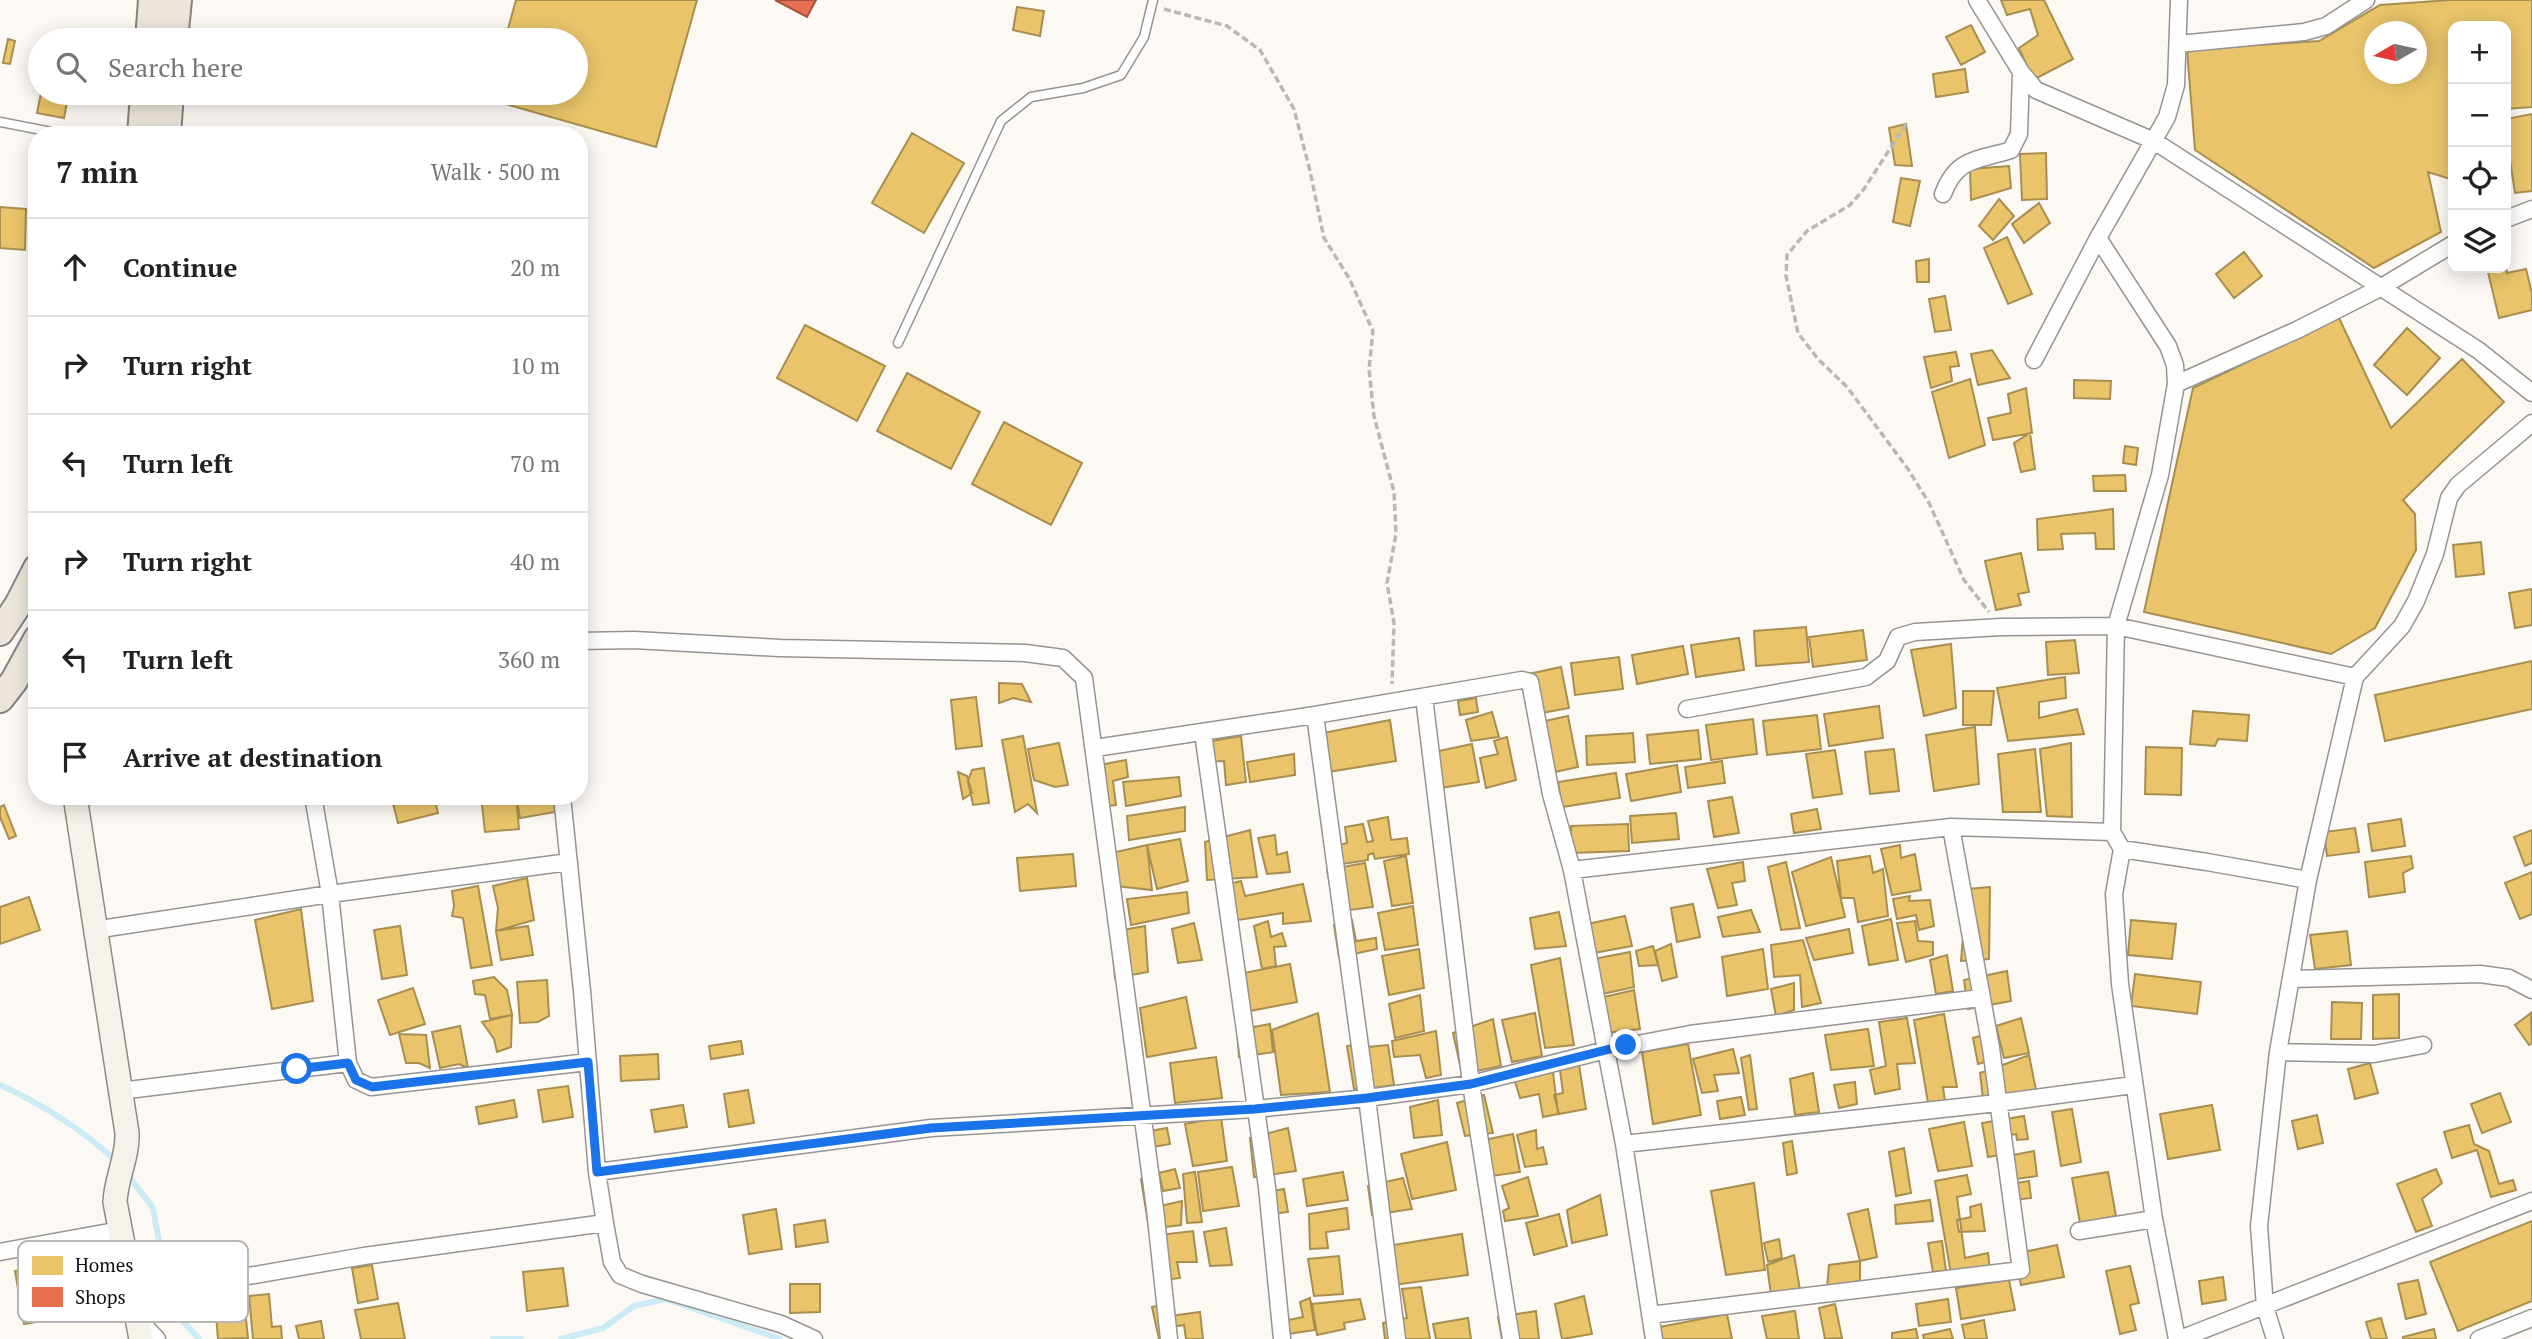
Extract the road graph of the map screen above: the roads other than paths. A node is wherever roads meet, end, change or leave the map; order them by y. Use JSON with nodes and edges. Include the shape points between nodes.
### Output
{"nodes":[{"id":1,"x":152,"y":0,"type":"edge"},
{"id":2,"x":178,"y":0,"type":"edge"},
{"id":3,"x":1977,"y":0,"type":"edge"},
{"id":4,"x":2179,"y":0,"type":"edge"},
{"id":5,"x":2366,"y":0,"type":"edge"},
{"id":6,"x":1153,"y":3,"type":"edge"},
{"id":7,"x":150,"y":28,"type":"edge"},
{"id":8,"x":175,"y":28,"type":"edge"},
{"id":9,"x":2178,"y":44,"type":"junction"},
{"id":10,"x":2021,"y":72,"type":"junction"},
{"id":11,"x":143,"y":105,"type":"edge"},
{"id":12,"x":169,"y":105,"type":"edge"},
{"id":13,"x":0,"y":122,"type":"edge"},
{"id":14,"x":142,"y":126,"type":"edge"},
{"id":15,"x":168,"y":126,"type":"edge"},
{"id":16,"x":28,"y":128,"type":"edge"},
{"id":17,"x":2154,"y":141,"type":"junction"},
{"id":18,"x":1943,"y":194,"type":"dead end"},
{"id":19,"x":2532,"y":209,"type":"edge"},
{"id":20,"x":2511,"y":217,"type":"edge"},
{"id":21,"x":2098,"y":239,"type":"junction"},
{"id":22,"x":2448,"y":247,"type":"edge"},
{"id":23,"x":2381,"y":288,"type":"junction"},
{"id":24,"x":898,"y":343,"type":"dead end"},
{"id":25,"x":2034,"y":360,"type":"dead end"},
{"id":26,"x":2176,"y":384,"type":"junction"},
{"id":27,"x":2532,"y":393,"type":"edge"},
{"id":28,"x":2532,"y":423,"type":"edge"},
{"id":29,"x":28,"y":586,"type":"edge"},
{"id":30,"x":2116,"y":626,"type":"junction"},
{"id":31,"x":0,"y":632,"type":"edge"},
{"id":32,"x":588,"y":641,"type":"edge"},
{"id":33,"x":28,"y":661,"type":"edge"},
{"id":34,"x":2355,"y":677,"type":"junction"},
{"id":35,"x":17,"y":688,"type":"edge"},
{"id":36,"x":1424,"y":697,"type":"junction"},
{"id":37,"x":1687,"y":709,"type":"dead end"},
{"id":38,"x":1315,"y":715,"type":"junction"},
{"id":39,"x":1203,"y":733,"type":"junction"},
{"id":40,"x":1095,"y":748,"type":"junction"},
{"id":41,"x":76,"y":805,"type":"edge"},
{"id":42,"x":315,"y":805,"type":"edge"},
{"id":43,"x":563,"y":805,"type":"edge"},
{"id":44,"x":1951,"y":827,"type":"junction"},
{"id":45,"x":2112,"y":832,"type":"junction"},
{"id":46,"x":2122,"y":849,"type":"junction"},
{"id":47,"x":569,"y":862,"type":"junction"},
{"id":48,"x":1572,"y":870,"type":"junction"},
{"id":49,"x":2308,"y":880,"type":"junction"},
{"id":50,"x":330,"y":894,"type":"junction"},
{"id":51,"x":94,"y":930,"type":"junction"},
{"id":52,"x":2292,"y":979,"type":"junction"},
{"id":53,"x":2532,"y":990,"type":"edge"},
{"id":54,"x":1980,"y":998,"type":"junction"},
{"id":55,"x":2423,"y":1045,"type":"dead end"},
{"id":56,"x":1606,"y":1050,"type":"junction"},
{"id":57,"x":2278,"y":1052,"type":"junction"},
{"id":58,"x":588,"y":1062,"type":"junction"},
{"id":59,"x":348,"y":1063,"type":"junction"},
{"id":60,"x":1471,"y":1084,"type":"junction"},
{"id":61,"x":2133,"y":1085,"type":"junction"},
{"id":62,"x":120,"y":1091,"type":"junction"},
{"id":63,"x":1367,"y":1098,"type":"junction"},
{"id":64,"x":1997,"y":1103,"type":"junction"},
{"id":65,"x":1255,"y":1109,"type":"junction"},
{"id":66,"x":1142,"y":1116,"type":"junction"},
{"id":67,"x":1623,"y":1144,"type":"junction"},
{"id":68,"x":597,"y":1172,"type":"junction"},
{"id":69,"x":2532,"y":1201,"type":"edge"},
{"id":70,"x":2154,"y":1219,"type":"junction"},
{"id":71,"x":604,"y":1223,"type":"junction"},
{"id":72,"x":120,"y":1230,"type":"junction"},
{"id":73,"x":2079,"y":1231,"type":"dead end"},
{"id":74,"x":60,"y":1241,"type":"edge"},
{"id":75,"x":122,"y":1241,"type":"edge"},
{"id":76,"x":18,"y":1249,"type":"edge"},
{"id":77,"x":0,"y":1252,"type":"edge"},
{"id":78,"x":248,"y":1275,"type":"edge"},
{"id":79,"x":2265,"y":1307,"type":"junction"},
{"id":80,"x":1650,"y":1315,"type":"junction"},
{"id":81,"x":2532,"y":1318,"type":"edge"},
{"id":82,"x":142,"y":1322,"type":"edge"},
{"id":83,"x":157,"y":1339,"type":"edge"},
{"id":84,"x":814,"y":1339,"type":"edge"},
{"id":85,"x":1169,"y":1339,"type":"edge"},
{"id":86,"x":1282,"y":1339,"type":"edge"},
{"id":87,"x":1397,"y":1339,"type":"edge"},
{"id":88,"x":1511,"y":1339,"type":"edge"},
{"id":89,"x":1654,"y":1339,"type":"edge"},
{"id":90,"x":2179,"y":1339,"type":"edge"},
{"id":91,"x":2275,"y":1339,"type":"edge"},
{"id":92,"x":2479,"y":1339,"type":"edge"}],
"edges":[{"from":1,"to":7,"type":"main road"},
{"from":2,"to":8,"type":"main road"},
{"from":3,"to":10,"type":"street"},
{"from":4,"to":9,"type":"street"},
{"from":5,"to":9,"type":"street","via":[[2326,26],[2304,32]]},
{"from":6,"to":24,"type":"lane","via":[[1144,37],[1121,75],[1083,88],[1031,97],[1001,121]]},
{"from":9,"to":17,"type":"street","via":[[2176,85]]},
{"from":10,"to":17,"type":"street","via":[[2036,90]]},
{"from":10,"to":18,"type":"street","via":[[2019,134],[2011,150],[1963,164],[1950,177]]},
{"from":11,"to":14,"type":"main road"},
{"from":12,"to":15,"type":"main road"},
{"from":13,"to":16,"type":"lane"},
{"from":17,"to":21,"type":"street"},
{"from":17,"to":23,"type":"street"},
{"from":19,"to":20,"type":"street"},
{"from":21,"to":25,"type":"street"},
{"from":21,"to":26,"type":"street","via":[[2168,346]]},
{"from":22,"to":23,"type":"street"},
{"from":23,"to":26,"type":"street"},
{"from":23,"to":27,"type":"street","via":[[2478,349]]},
{"from":26,"to":30,"type":"street","via":[[2160,475]]},
{"from":28,"to":34,"type":"street","via":[[2458,485],[2449,498],[2435,554],[2416,601],[2402,626]]},
{"from":29,"to":31,"type":"main road"},
{"from":30,"to":34,"type":"street"},
{"from":30,"to":37,"type":"street","via":[[1915,632],[1898,637],[1887,661],[1866,677]]},
{"from":30,"to":45,"type":"street"},
{"from":32,"to":40,"type":"street","via":[[1025,653],[1063,658],[1084,678]]},
{"from":33,"to":35,"type":"main road"},
{"from":34,"to":49,"type":"street"},
{"from":36,"to":38,"type":"street"},
{"from":36,"to":48,"type":"street","via":[[1530,682],[1551,794]]},
{"from":36,"to":60,"type":"street"},
{"from":38,"to":39,"type":"street"},
{"from":38,"to":63,"type":"street"},
{"from":39,"to":40,"type":"street"},
{"from":39,"to":65,"type":"street"},
{"from":40,"to":66,"type":"street"},
{"from":41,"to":51,"type":"street"},
{"from":42,"to":50,"type":"street"},
{"from":43,"to":47,"type":"street"},
{"from":44,"to":45,"type":"street"},
{"from":44,"to":48,"type":"street"},
{"from":44,"to":54,"type":"street"},
{"from":45,"to":46,"type":"street"},
{"from":46,"to":49,"type":"street"},
{"from":46,"to":61,"type":"street","via":[[2115,894]]},
{"from":47,"to":50,"type":"street"},
{"from":47,"to":58,"type":"street"},
{"from":48,"to":56,"type":"street"},
{"from":49,"to":52,"type":"street"},
{"from":50,"to":51,"type":"street"},
{"from":50,"to":59,"type":"street"},
{"from":51,"to":62,"type":"street"},
{"from":52,"to":53,"type":"street","via":[[2480,974],[2510,978]]},
{"from":52,"to":57,"type":"street"},
{"from":54,"to":56,"type":"street","via":[[1690,1034]]},
{"from":54,"to":64,"type":"street"},
{"from":55,"to":57,"type":"street","via":[[2374,1054]]},
{"from":56,"to":60,"type":"street"},
{"from":56,"to":67,"type":"street"},
{"from":57,"to":79,"type":"street","via":[[2259,1226]]},
{"from":58,"to":59,"type":"street","via":[[372,1087],[356,1080]]},
{"from":58,"to":68,"type":"street"},
{"from":59,"to":62,"type":"street"},
{"from":60,"to":63,"type":"street"},
{"from":60,"to":88,"type":"street"},
{"from":61,"to":64,"type":"street"},
{"from":61,"to":70,"type":"street"},
{"from":62,"to":72,"type":"street","via":[[127,1133],[126,1157],[116,1188]]},
{"from":63,"to":65,"type":"street"},
{"from":63,"to":87,"type":"street"},
{"from":64,"to":67,"type":"street"},
{"from":64,"to":80,"type":"street","via":[[2021,1270]]},
{"from":65,"to":66,"type":"street"},
{"from":65,"to":86,"type":"street"},
{"from":66,"to":68,"type":"street","via":[[931,1128]]},
{"from":66,"to":85,"type":"street"},
{"from":67,"to":80,"type":"street"},
{"from":68,"to":71,"type":"street"},
{"from":69,"to":79,"type":"street"},
{"from":70,"to":73,"type":"street"},
{"from":70,"to":90,"type":"street"},
{"from":71,"to":78,"type":"street"},
{"from":71,"to":84,"type":"street","via":[[612,1262],[621,1275],[780,1324]]},
{"from":72,"to":74,"type":"street"},
{"from":72,"to":75,"type":"street"},
{"from":76,"to":77,"type":"street"},
{"from":79,"to":90,"type":"street"},
{"from":79,"to":91,"type":"street"},
{"from":80,"to":89,"type":"street"},
{"from":81,"to":92,"type":"street"},
{"from":82,"to":83,"type":"street"}]}
